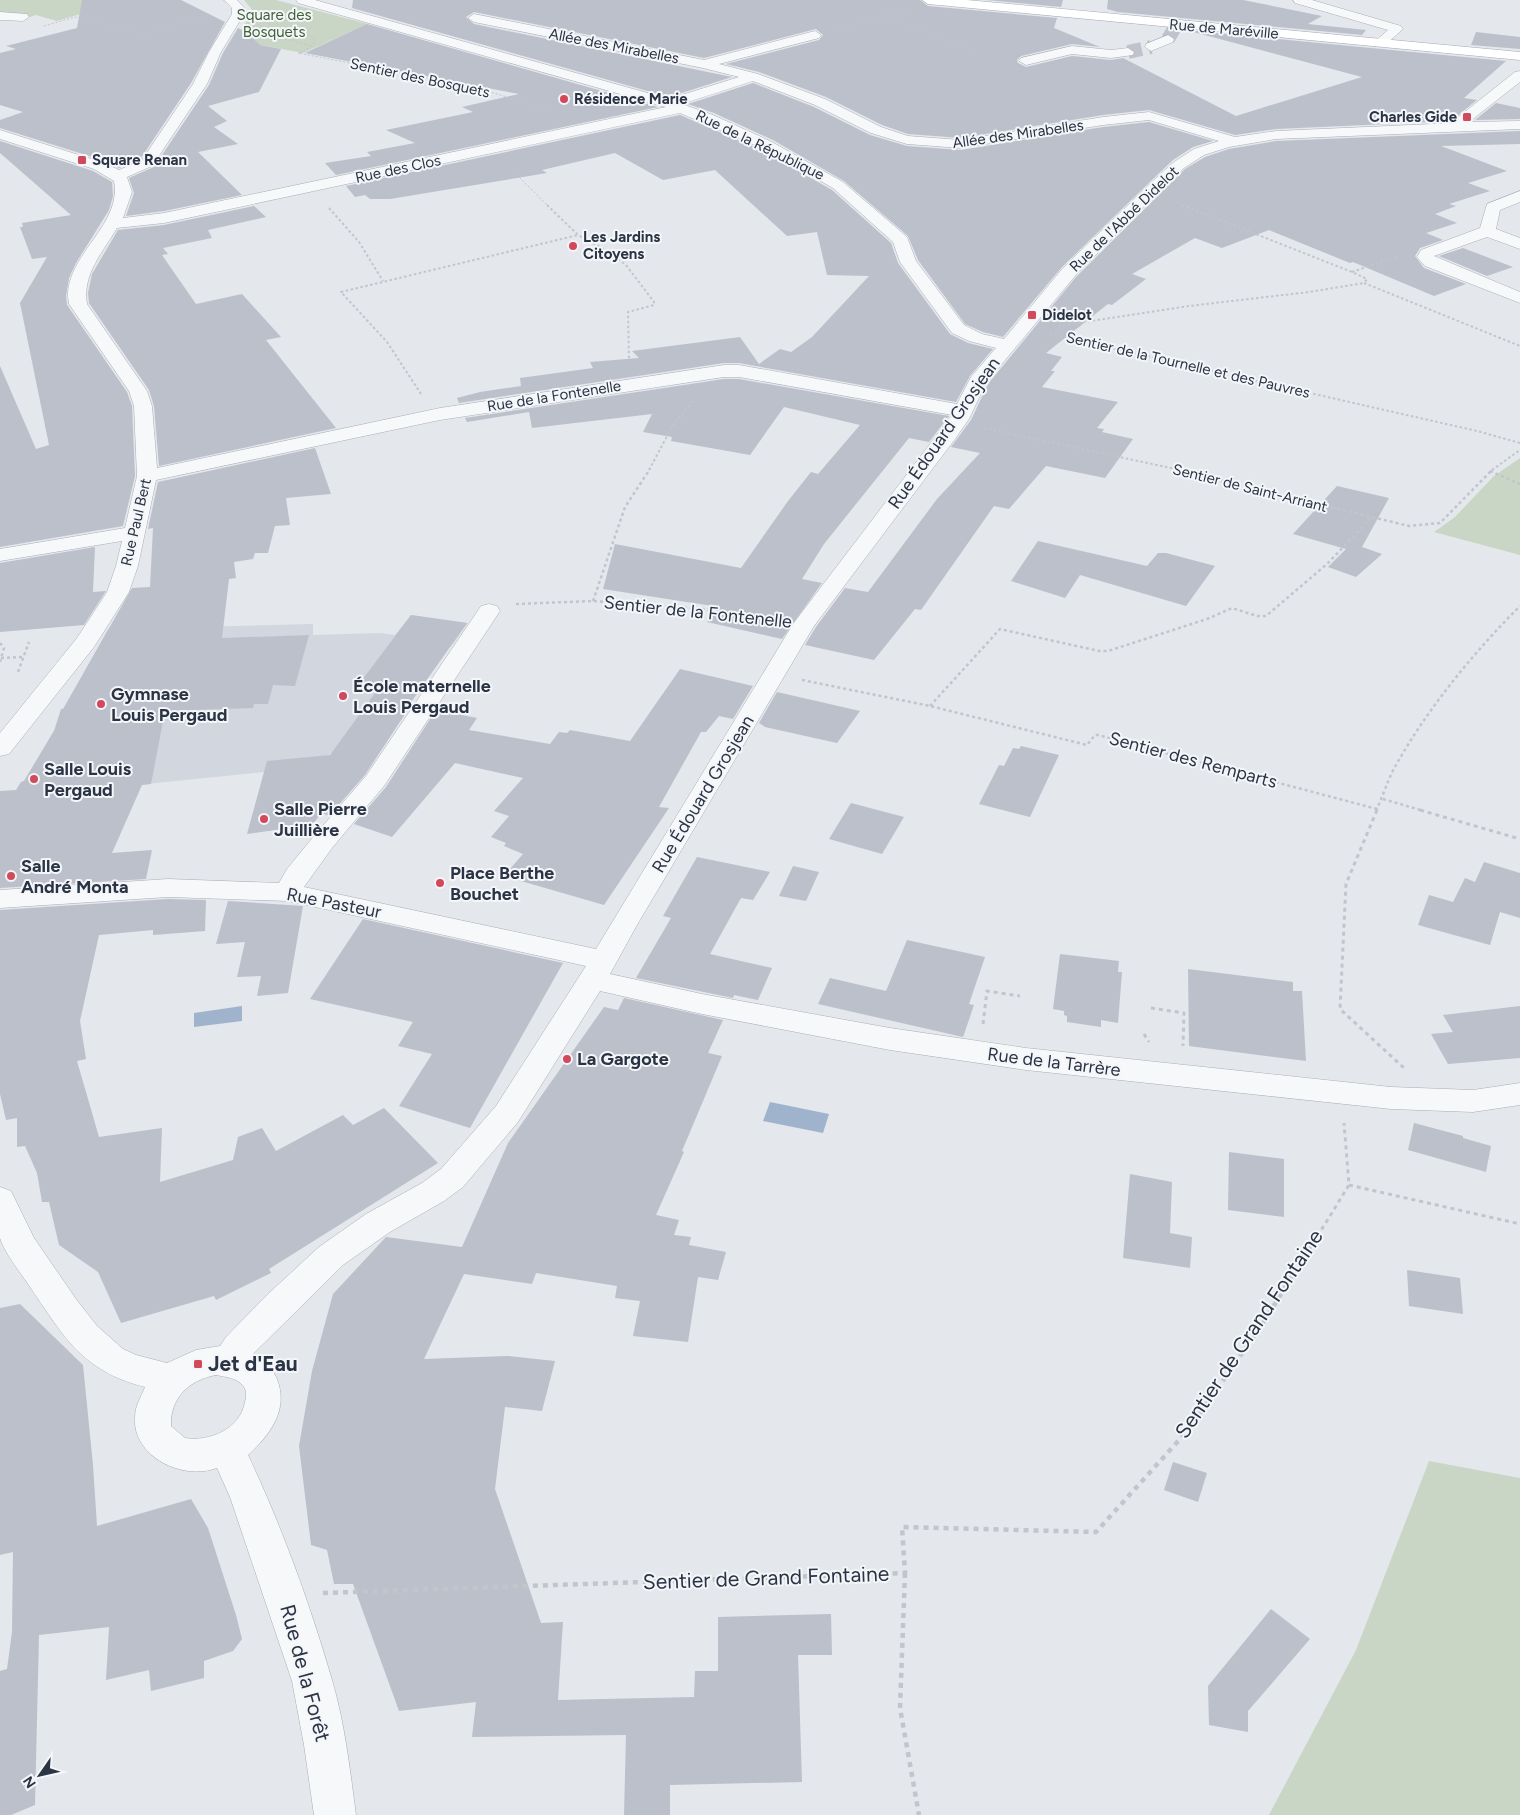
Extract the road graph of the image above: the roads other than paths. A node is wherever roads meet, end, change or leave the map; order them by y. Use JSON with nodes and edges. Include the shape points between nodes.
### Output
{"nodes":[{"id":1,"x":302,"y":0,"type":"edge"},
{"id":2,"x":928,"y":0,"type":"edge"},
{"id":3,"x":1299,"y":0,"type":"edge"},
{"id":4,"x":934,"y":1,"type":"edge"},
{"id":5,"x":234,"y":3,"type":"edge"},
{"id":6,"x":0,"y":16,"type":"edge"},
{"id":7,"x":23,"y":17,"type":"dead end"},
{"id":8,"x":474,"y":18,"type":"dead end"},
{"id":9,"x":1172,"y":31,"type":"junction"},
{"id":10,"x":815,"y":34,"type":"road end"},
{"id":11,"x":1379,"y":43,"type":"junction"},
{"id":12,"x":1151,"y":47,"type":"tunnel mouth"},
{"id":13,"x":1128,"y":52,"type":"tunnel mouth"},
{"id":14,"x":1520,"y":56,"type":"edge"},
{"id":15,"x":1026,"y":61,"type":"dead end"},
{"id":16,"x":705,"y":64,"type":"junction"},
{"id":17,"x":1520,"y":76,"type":"edge"},
{"id":18,"x":753,"y":77,"type":"junction"},
{"id":19,"x":676,"y":106,"type":"junction"},
{"id":20,"x":1520,"y":125,"type":"edge"},
{"id":21,"x":1463,"y":127,"type":"junction"},
{"id":22,"x":0,"y":134,"type":"edge"},
{"id":23,"x":1232,"y":141,"type":"junction"},
{"id":24,"x":117,"y":175,"type":"junction"},
{"id":25,"x":1520,"y":196,"type":"edge"},
{"id":26,"x":1493,"y":207,"type":"junction"},
{"id":27,"x":1511,"y":214,"type":"dead end"},
{"id":28,"x":112,"y":223,"type":"junction"},
{"id":29,"x":1488,"y":231,"type":"junction"},
{"id":30,"x":1520,"y":244,"type":"edge"},
{"id":31,"x":1520,"y":298,"type":"edge"},
{"id":32,"x":1013,"y":338,"type":"junction"},
{"id":33,"x":960,"y":416,"type":"junction"},
{"id":34,"x":148,"y":476,"type":"junction"},
{"id":35,"x":134,"y":533,"type":"junction"},
{"id":36,"x":0,"y":555,"type":"edge"},
{"id":37,"x":489,"y":611,"type":"road end"},
{"id":38,"x":0,"y":749,"type":"edge"},
{"id":39,"x":288,"y":892,"type":"junction"},
{"id":40,"x":0,"y":899,"type":"edge"},
{"id":41,"x":599,"y":970,"type":"junction"},
{"id":42,"x":1520,"y":1094,"type":"edge"},
{"id":43,"x":0,"y":1200,"type":"edge"},
{"id":44,"x":230,"y":1361,"type":"junction"},
{"id":45,"x":172,"y":1379,"type":"junction"},
{"id":46,"x":227,"y":1450,"type":"junction"},
{"id":47,"x":335,"y":1815,"type":"edge"}],
"edges":[{"from":1,"to":19,"type":"street","name":"Rue de la République"},
{"from":2,"to":4,"type":"main road","name":"Rue de Maréville"},
{"from":3,"to":11,"type":"street","via":[[1397,29]]},
{"from":4,"to":9,"type":"main road","name":"Rue de Maréville"},
{"from":5,"to":24,"type":"street","via":[[238,14],[200,84],[147,164]]},
{"from":6,"to":7,"type":"street"},
{"from":8,"to":16,"type":"street","name":"Allée des Mirabelles"},
{"from":9,"to":11,"type":"main road","name":"Rue de Maréville"},
{"from":9,"to":12,"type":"street"},
{"from":10,"to":16,"type":"street"},
{"from":11,"to":14,"type":"main road","name":"Rue de Maréville"},
{"from":13,"to":15,"type":"street","via":[[1111,54],[1072,50]]},
{"from":16,"to":18,"type":"street","name":"Allée des Mirabelles"},
{"from":17,"to":21,"type":"street","via":[[1462,120]]},
{"from":18,"to":19,"type":"street"},
{"from":18,"to":23,"type":"street","name":"Allée des Mirabelles","via":[[820,102],[876,130],[920,142],[967,143],[1149,116]]},
{"from":19,"to":28,"type":"street","name":"Rue des Clos","via":[[491,150],[164,218]]},
{"from":19,"to":32,"type":"street","name":"Rue de la République","via":[[767,145],[838,185],[901,240],[908,262],[958,329],[977,338]]},
{"from":20,"to":21,"type":"street","name":"Rue de l'Abbé Didelot"},
{"from":21,"to":23,"type":"street","name":"Rue de l'Abbé Didelot","via":[[1296,133]]},
{"from":22,"to":24,"type":"street","via":[[100,166]]},
{"from":23,"to":32,"type":"street","name":"Rue de l'Abbé Didelot","via":[[1188,159],[1148,192],[1085,255]]},
{"from":24,"to":28,"type":"street","via":[[122,181],[124,196]]},
{"from":25,"to":26,"type":"street"},
{"from":26,"to":27,"type":"street"},
{"from":26,"to":29,"type":"street"},
{"from":28,"to":34,"type":"street","name":"Rue Paul Bert","via":[[84,270],[76,292],[78,304],[138,391],[143,406]]},
{"from":29,"to":30,"type":"street"},
{"from":29,"to":31,"type":"street","via":[[1427,253],[1425,257]]},
{"from":32,"to":33,"type":"street","name":"Rue Édouard Grosjean","via":[[978,381]]},
{"from":33,"to":34,"type":"street","name":"Rue de la Fontenelle","via":[[739,371],[626,377]]},
{"from":33,"to":41,"type":"street","name":"Rue Édouard Grosjean","via":[[804,624]]},
{"from":34,"to":35,"type":"street","name":"Rue Paul Bert"},
{"from":35,"to":36,"type":"street"},
{"from":35,"to":38,"type":"street","name":"Rue Paul Bert","via":[[127,566],[110,605],[86,642]]},
{"from":37,"to":39,"type":"street","via":[[375,781],[297,875]]},
{"from":39,"to":40,"type":"street","name":"Rue Pasteur","via":[[168,888]]},
{"from":39,"to":41,"type":"street","name":"Rue Pasteur"},
{"from":41,"to":42,"type":"street","name":"Rue de la Tarrère","via":[[702,1004],[1035,1060],[1439,1100],[1473,1100]]},
{"from":41,"to":44,"type":"street","name":"Rue Édouard Grosjean","via":[[507,1114],[452,1178],[331,1256],[238,1347]]},
{"from":43,"to":45,"type":"street","via":[[15,1236],[31,1262],[93,1345],[128,1368]]},
{"from":44,"to":45,"type":"street","via":[[198,1364]]},
{"from":44,"to":46,"type":"street","via":[[252,1370],[264,1387],[264,1410],[251,1432]]},
{"from":45,"to":46,"type":"street","via":[[152,1409],[152,1425],[158,1439],[171,1450],[188,1456]]},
{"from":46,"to":47,"type":"street","name":"Rue de la Forêt","via":[[250,1497],[312,1681],[326,1746]]}]}
